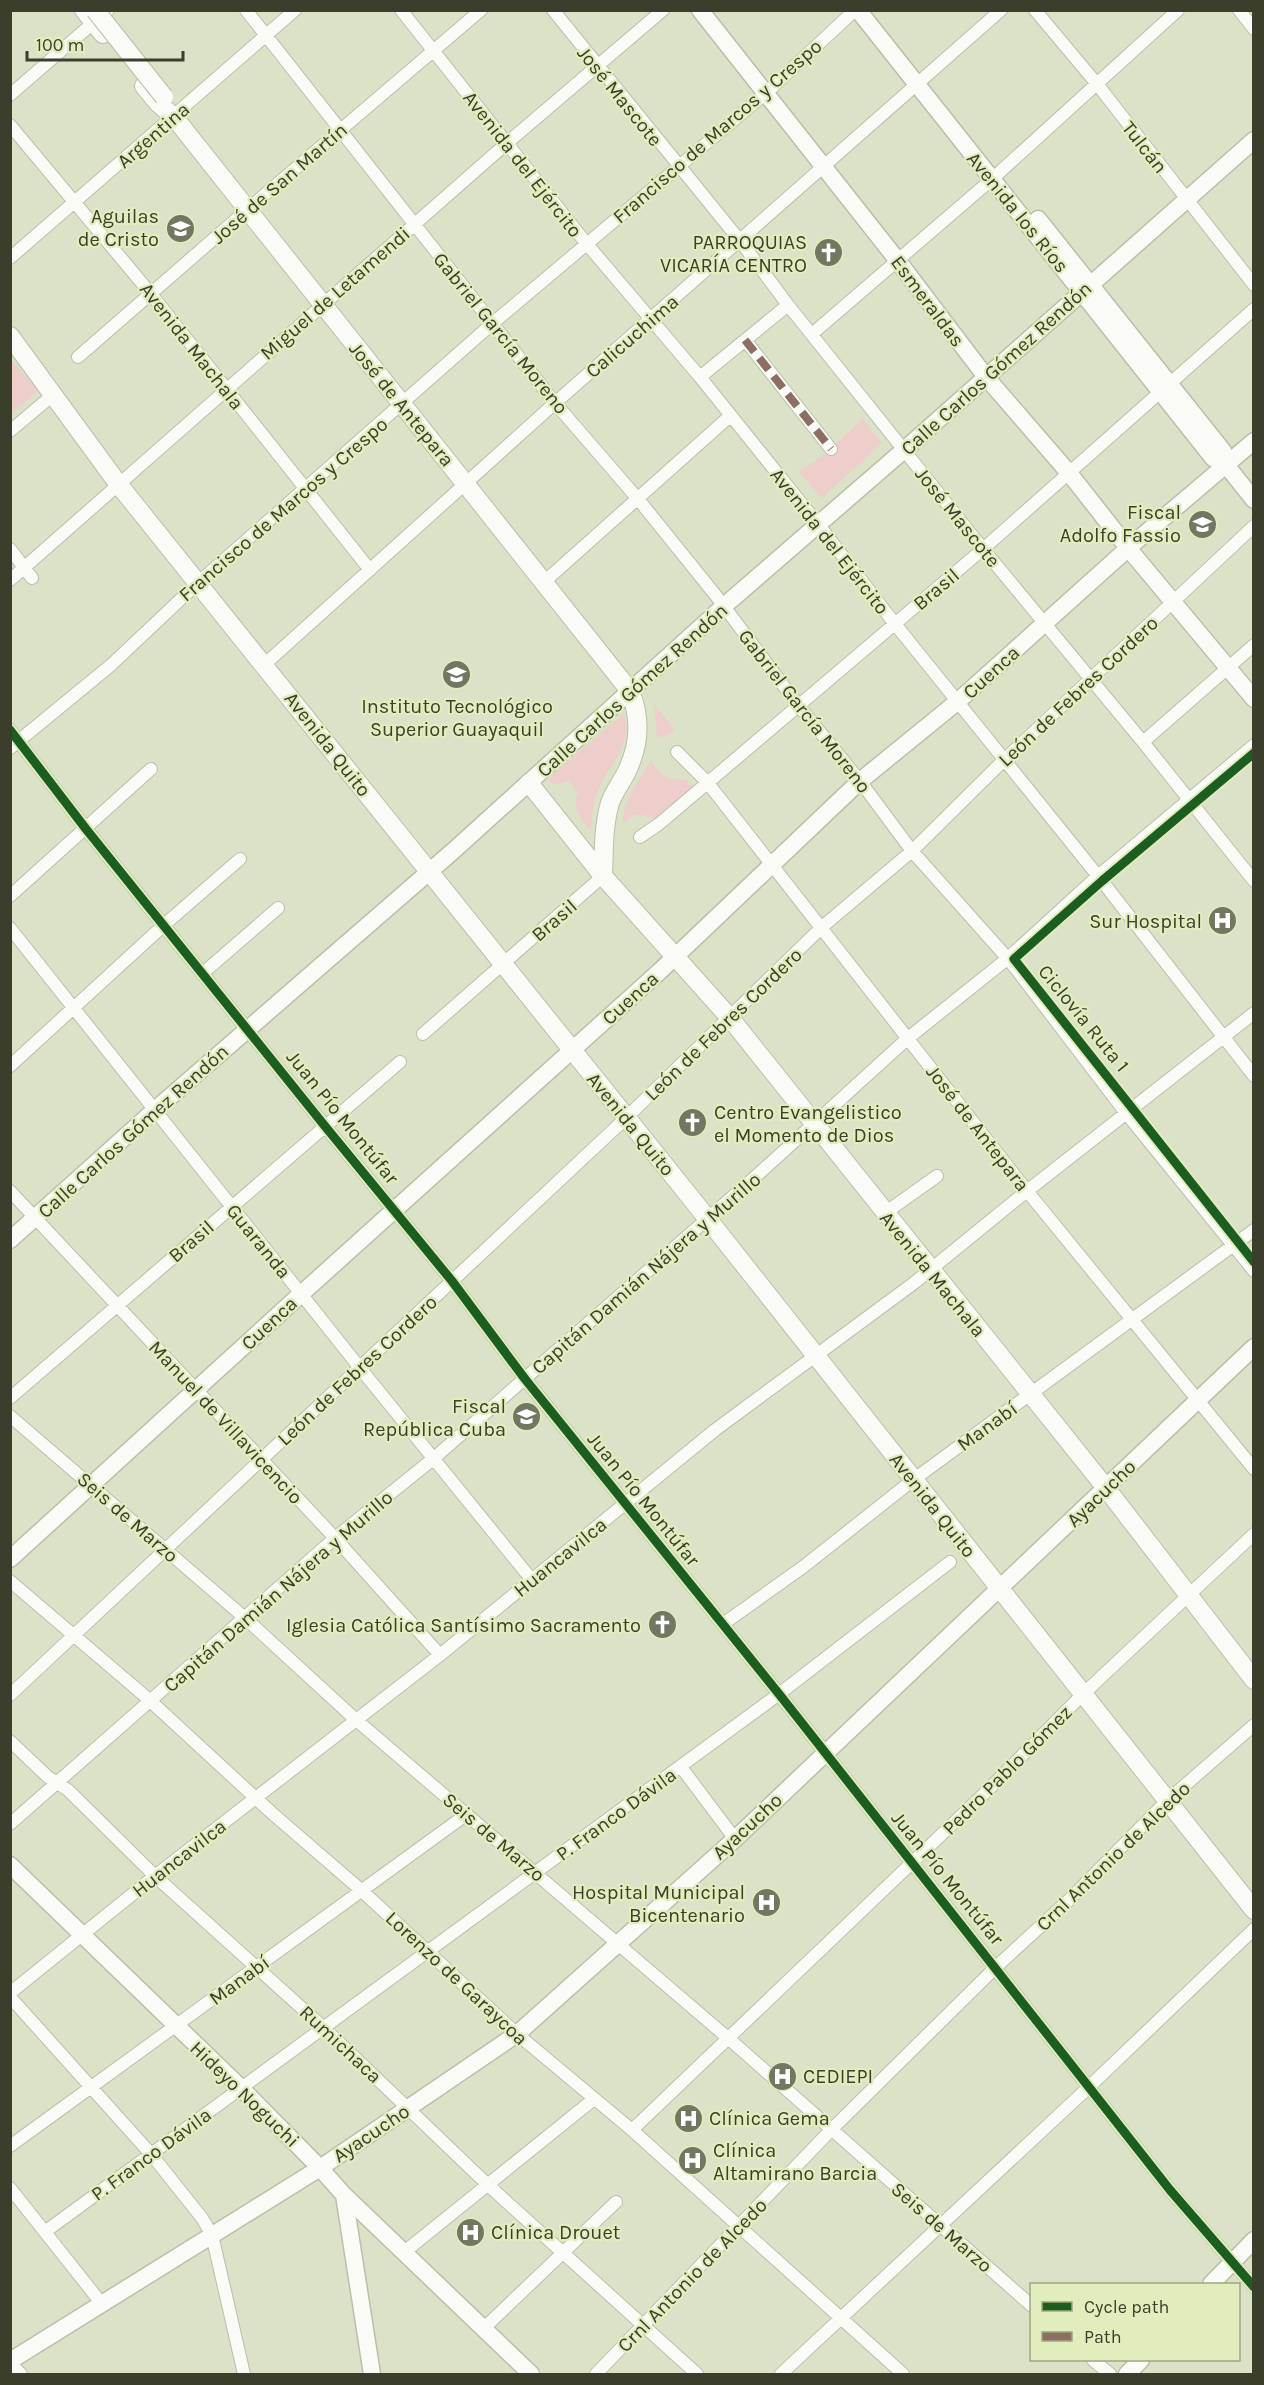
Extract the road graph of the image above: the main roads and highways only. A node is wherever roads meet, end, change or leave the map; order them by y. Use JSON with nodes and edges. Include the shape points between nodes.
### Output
{"nodes":[{"id":1,"x":700,"y":10,"type":"edge"},
{"id":2,"x":712,"y":10,"type":"edge"},
{"id":3,"x":856,"y":10,"type":"edge"},
{"id":4,"x":870,"y":10,"type":"edge"},
{"id":5,"x":91,"y":15,"type":"edge"},
{"id":6,"x":921,"y":80,"type":"junction"},
{"id":7,"x":770,"y":90,"type":"junction"},
{"id":8,"x":174,"y":117,"type":"junction"},
{"id":9,"x":1251,"y":147,"type":"edge"},
{"id":10,"x":1086,"y":287,"type":"junction"},
{"id":11,"x":10,"y":336,"type":"edge"},
{"id":12,"x":990,"y":374,"type":"junction"},
{"id":13,"x":1254,"y":441,"type":"edge"},
{"id":14,"x":1226,"y":465,"type":"junction"},
{"id":15,"x":1254,"y":500,"type":"edge"},
{"id":16,"x":1131,"y":546,"type":"junction"},
{"id":17,"x":1231,"y":665,"type":"junction"},
{"id":18,"x":1254,"y":686,"type":"edge"},
{"id":19,"x":630,"y":691,"type":"junction"},
{"id":20,"x":1254,"y":699,"type":"edge"},
{"id":21,"x":529,"y":783,"type":"junction"},
{"id":22,"x":429,"y":871,"type":"junction"},
{"id":23,"x":603,"y":876,"type":"junction"},
{"id":24,"x":675,"y":958,"type":"junction"},
{"id":25,"x":572,"y":1050,"type":"junction"},
{"id":26,"x":10,"y":1240,"type":"edge"},
{"id":27,"x":1254,"y":1347,"type":"edge"},
{"id":28,"x":1106,"y":1488,"type":"junction"},
{"id":29,"x":10,"y":1559,"type":"edge"},
{"id":30,"x":999,"y":1590,"type":"junction"},
{"id":31,"x":1254,"y":1680,"type":"edge"},
{"id":32,"x":10,"y":1865,"type":"edge"},
{"id":33,"x":1254,"y":1910,"type":"edge"},
{"id":34,"x":320,"y":2168,"type":"junction"},
{"id":35,"x":344,"y":2196,"type":"junction"},
{"id":36,"x":1254,"y":2240,"type":"edge"},
{"id":37,"x":1212,"y":2283,"type":"edge"},
{"id":38,"x":1140,"y":2361,"type":"edge"},
{"id":39,"x":10,"y":2362,"type":"edge"},
{"id":40,"x":372,"y":2374,"type":"edge"},
{"id":41,"x":524,"y":2374,"type":"edge"},
{"id":42,"x":1127,"y":2374,"type":"edge"}],
"edges":[{"from":1,"to":7,"type":"main road","name":"Esmeraldas"},
{"from":2,"to":7,"type":"main road","name":"Esmeraldas"},
{"from":3,"to":6,"type":"main road","name":"Avenida los Ríos"},
{"from":4,"to":6,"type":"main road","name":"Avenida los Ríos"},
{"from":5,"to":8,"type":"main road","name":"José de Antepara","via":[[158,103]]},
{"from":5,"to":8,"type":"main road","name":"José de Antepara","bridge":true,"via":[[164,97]]},
{"from":6,"to":10,"type":"main road","name":"Avenida los Ríos"},
{"from":7,"to":12,"type":"main road","name":"Esmeraldas"},
{"from":8,"to":19,"type":"main road","name":"José de Antepara"},
{"from":9,"to":10,"type":"main road","name":"Calle Carlos Gómez Rendón"},
{"from":10,"to":12,"type":"main road","name":"Calle Carlos Gómez Rendón"},
{"from":10,"to":14,"type":"main road","name":"Avenida los Ríos","via":[[1165,387],[1222,451]]},
{"from":11,"to":22,"type":"main road","name":"Avenida Quito","via":[[119,485]]},
{"from":12,"to":16,"type":"main road","name":"Esmeraldas"},
{"from":12,"to":19,"type":"main road","name":"Calle Carlos Gómez Rendón"},
{"from":13,"to":14,"type":"main road","name":"Cuenca"},
{"from":14,"to":15,"type":"main road","name":"Avenida los Ríos"},
{"from":14,"to":16,"type":"main road","name":"Cuenca"},
{"from":16,"to":17,"type":"main road","name":"Esmeraldas"},
{"from":16,"to":24,"type":"main road","name":"Cuenca","via":[[957,702],[860,781]]},
{"from":17,"to":18,"type":"main road","name":"Esmeraldas"},
{"from":17,"to":20,"type":"main road","name":"Esmeraldas"},
{"from":19,"to":21,"type":"main road","name":"Calle Carlos Gómez Rendón"},
{"from":19,"to":23,"type":"main road","via":[[636,705],[638,738],[606,817]]},
{"from":21,"to":22,"type":"main road","name":"Calle Carlos Gómez Rendón"},
{"from":21,"to":23,"type":"main road","name":"Avenida Machala"},
{"from":22,"to":25,"type":"main road","name":"Avenida Quito"},
{"from":22,"to":26,"type":"main road","name":"Calle Carlos Gómez Rendón"},
{"from":23,"to":24,"type":"main road","name":"Avenida Machala"},
{"from":24,"to":25,"type":"main road","name":"Cuenca"},
{"from":24,"to":28,"type":"main road","name":"Avenida Machala","via":[[730,1018]]},
{"from":25,"to":29,"type":"main road","name":"Cuenca"},
{"from":25,"to":30,"type":"main road","name":"Avenida Quito"},
{"from":27,"to":28,"type":"main road","name":"Ayacucho"},
{"from":28,"to":30,"type":"main road","name":"Ayacucho"},
{"from":28,"to":31,"type":"main road","name":"Avenida Machala"},
{"from":30,"to":33,"type":"main road","name":"Avenida Quito"},
{"from":30,"to":34,"type":"main road","name":"Ayacucho","via":[[735,1839],[518,2034]]},
{"from":32,"to":34,"type":"main road","name":"Hideyo Noguchi"},
{"from":34,"to":35,"type":"main road","name":"Hideyo Noguchi"},
{"from":34,"to":39,"type":"main road","name":"Ayacucho"},
{"from":35,"to":40,"type":"main road"},
{"from":35,"to":41,"type":"main road","name":"Hideyo Noguchi","via":[[483,2329]]},
{"from":36,"to":37,"type":"main road"},
{"from":38,"to":42,"type":"main road"}]}
